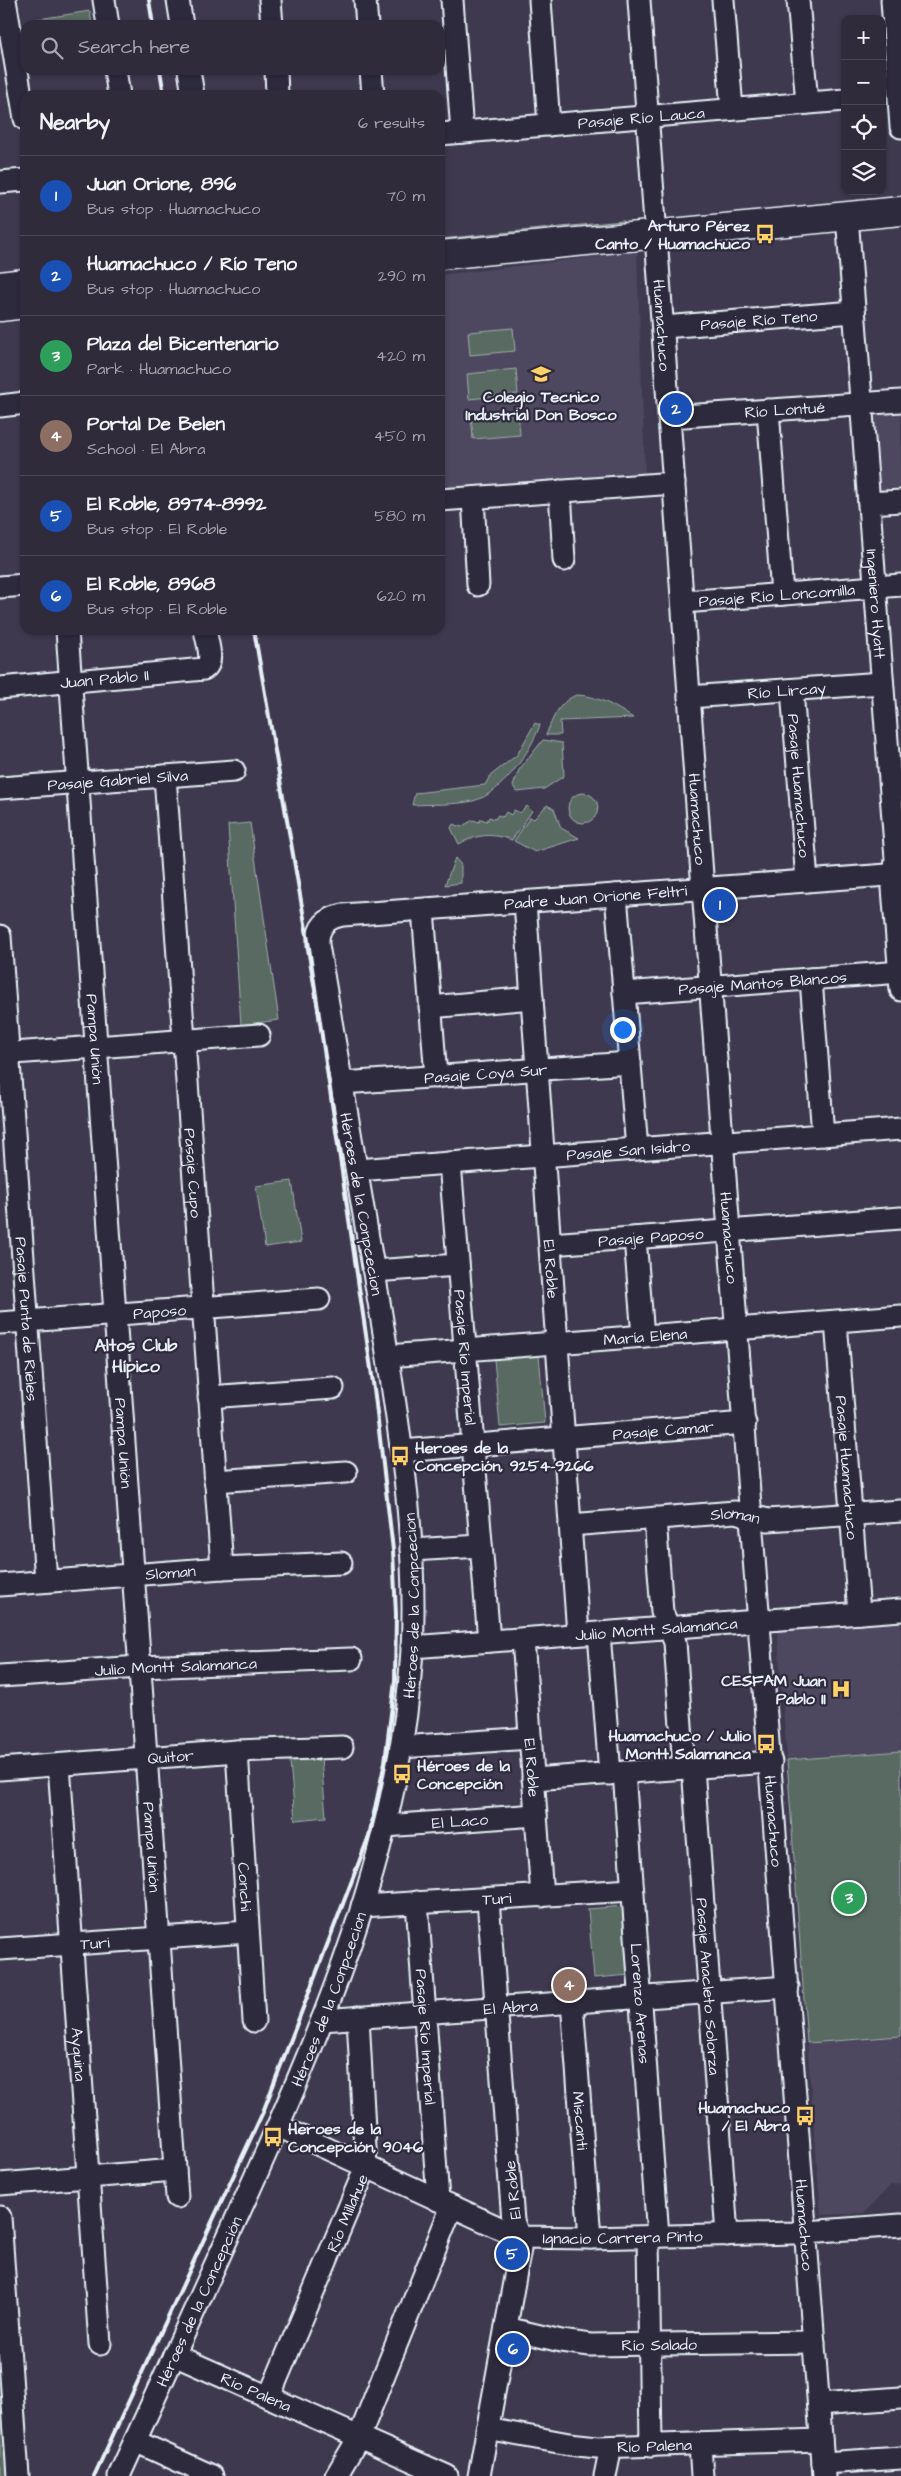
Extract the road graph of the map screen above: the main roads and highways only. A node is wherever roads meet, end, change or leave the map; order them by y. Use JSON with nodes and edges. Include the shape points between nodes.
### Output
{"nodes":[{"id":1,"x":901,"y":193,"type":"edge"},
{"id":2,"x":901,"y":210,"type":"edge"},
{"id":3,"x":656,"y":226,"type":"junction"},
{"id":4,"x":445,"y":238,"type":"edge"},
{"id":5,"x":445,"y":254,"type":"edge"},
{"id":6,"x":20,"y":284,"type":"edge"},
{"id":7,"x":0,"y":286,"type":"edge"},
{"id":8,"x":20,"y":305,"type":"edge"},
{"id":9,"x":0,"y":307,"type":"edge"}],
"edges":[{"from":1,"to":3,"type":"main road"},
{"from":2,"to":3,"type":"main road","via":[[848,216]]},
{"from":3,"to":4,"type":"main road"},
{"from":3,"to":5,"type":"main road"},
{"from":6,"to":7,"type":"main road"},
{"from":8,"to":9,"type":"main road"}]}
